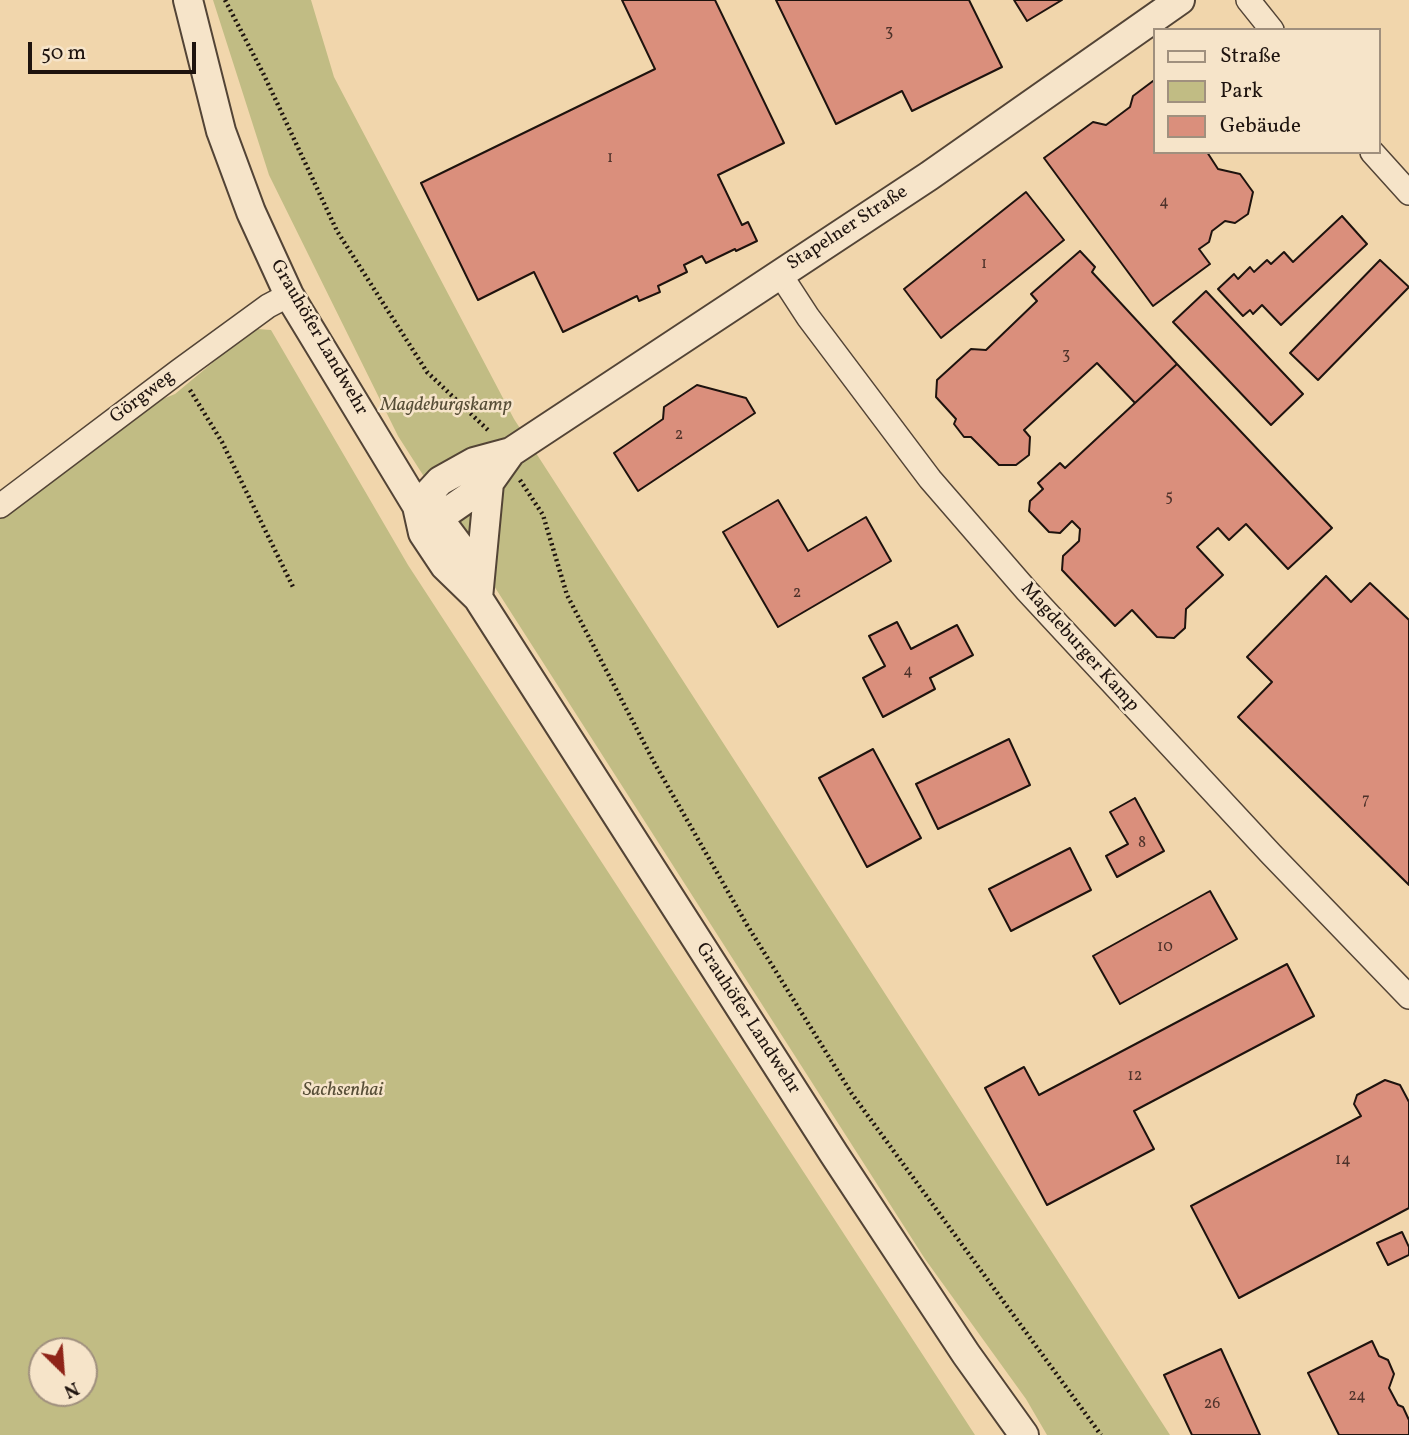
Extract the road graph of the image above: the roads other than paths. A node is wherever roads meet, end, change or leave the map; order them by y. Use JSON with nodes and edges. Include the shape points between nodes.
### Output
{"nodes":[{"id":1,"x":188,"y":0,"type":"edge"},
{"id":2,"x":1180,"y":0,"type":"edge"},
{"id":3,"x":1248,"y":0,"type":"edge"},
{"id":4,"x":1270,"y":28,"type":"edge"},
{"id":5,"x":1374,"y":154,"type":"edge"},
{"id":6,"x":1409,"y":193,"type":"edge"},
{"id":7,"x":780,"y":274,"type":"junction"},
{"id":8,"x":289,"y":295,"type":"junction"},
{"id":9,"x":511,"y":452,"type":"junction"},
{"id":10,"x":489,"y":483,"type":"junction"},
{"id":11,"x":0,"y":506,"type":"edge"},
{"id":12,"x":417,"y":506,"type":"junction"},
{"id":13,"x":478,"y":598,"type":"junction"},
{"id":14,"x":1409,"y":997,"type":"edge"},
{"id":15,"x":1024,"y":1435,"type":"edge"}],
"edges":[{"from":1,"to":8,"type":"street","name":"Grauhöfer Landwehr","via":[[221,131]]},
{"from":2,"to":7,"type":"street","name":"Stapelner Straße","via":[[943,167]]},
{"from":3,"to":4,"type":"street"},
{"from":5,"to":6,"type":"street"},
{"from":7,"to":9,"type":"street","name":"Stapelner Straße"},
{"from":7,"to":14,"type":"street","name":"Magdeburger Kamp","via":[[930,479],[991,550],[1164,741]]},
{"from":8,"to":11,"type":"street","name":"Görgweg"},
{"from":8,"to":12,"type":"street","name":"Grauhöfer Landwehr"},
{"from":9,"to":10,"type":"street","name":"Stapelner Straße"},
{"from":9,"to":12,"type":"street","name":"Stapelner Straße","via":[[474,462],[440,481]]},
{"from":10,"to":12,"type":"street","name":"Stapelner Straße","via":[[450,510]]},
{"from":10,"to":13,"type":"street"},
{"from":12,"to":13,"type":"street","name":"Grauhöfer Landwehr","via":[[423,533]]},
{"from":13,"to":15,"type":"street","name":"Grauhöfer Landwehr","via":[[834,1154]]}]}
